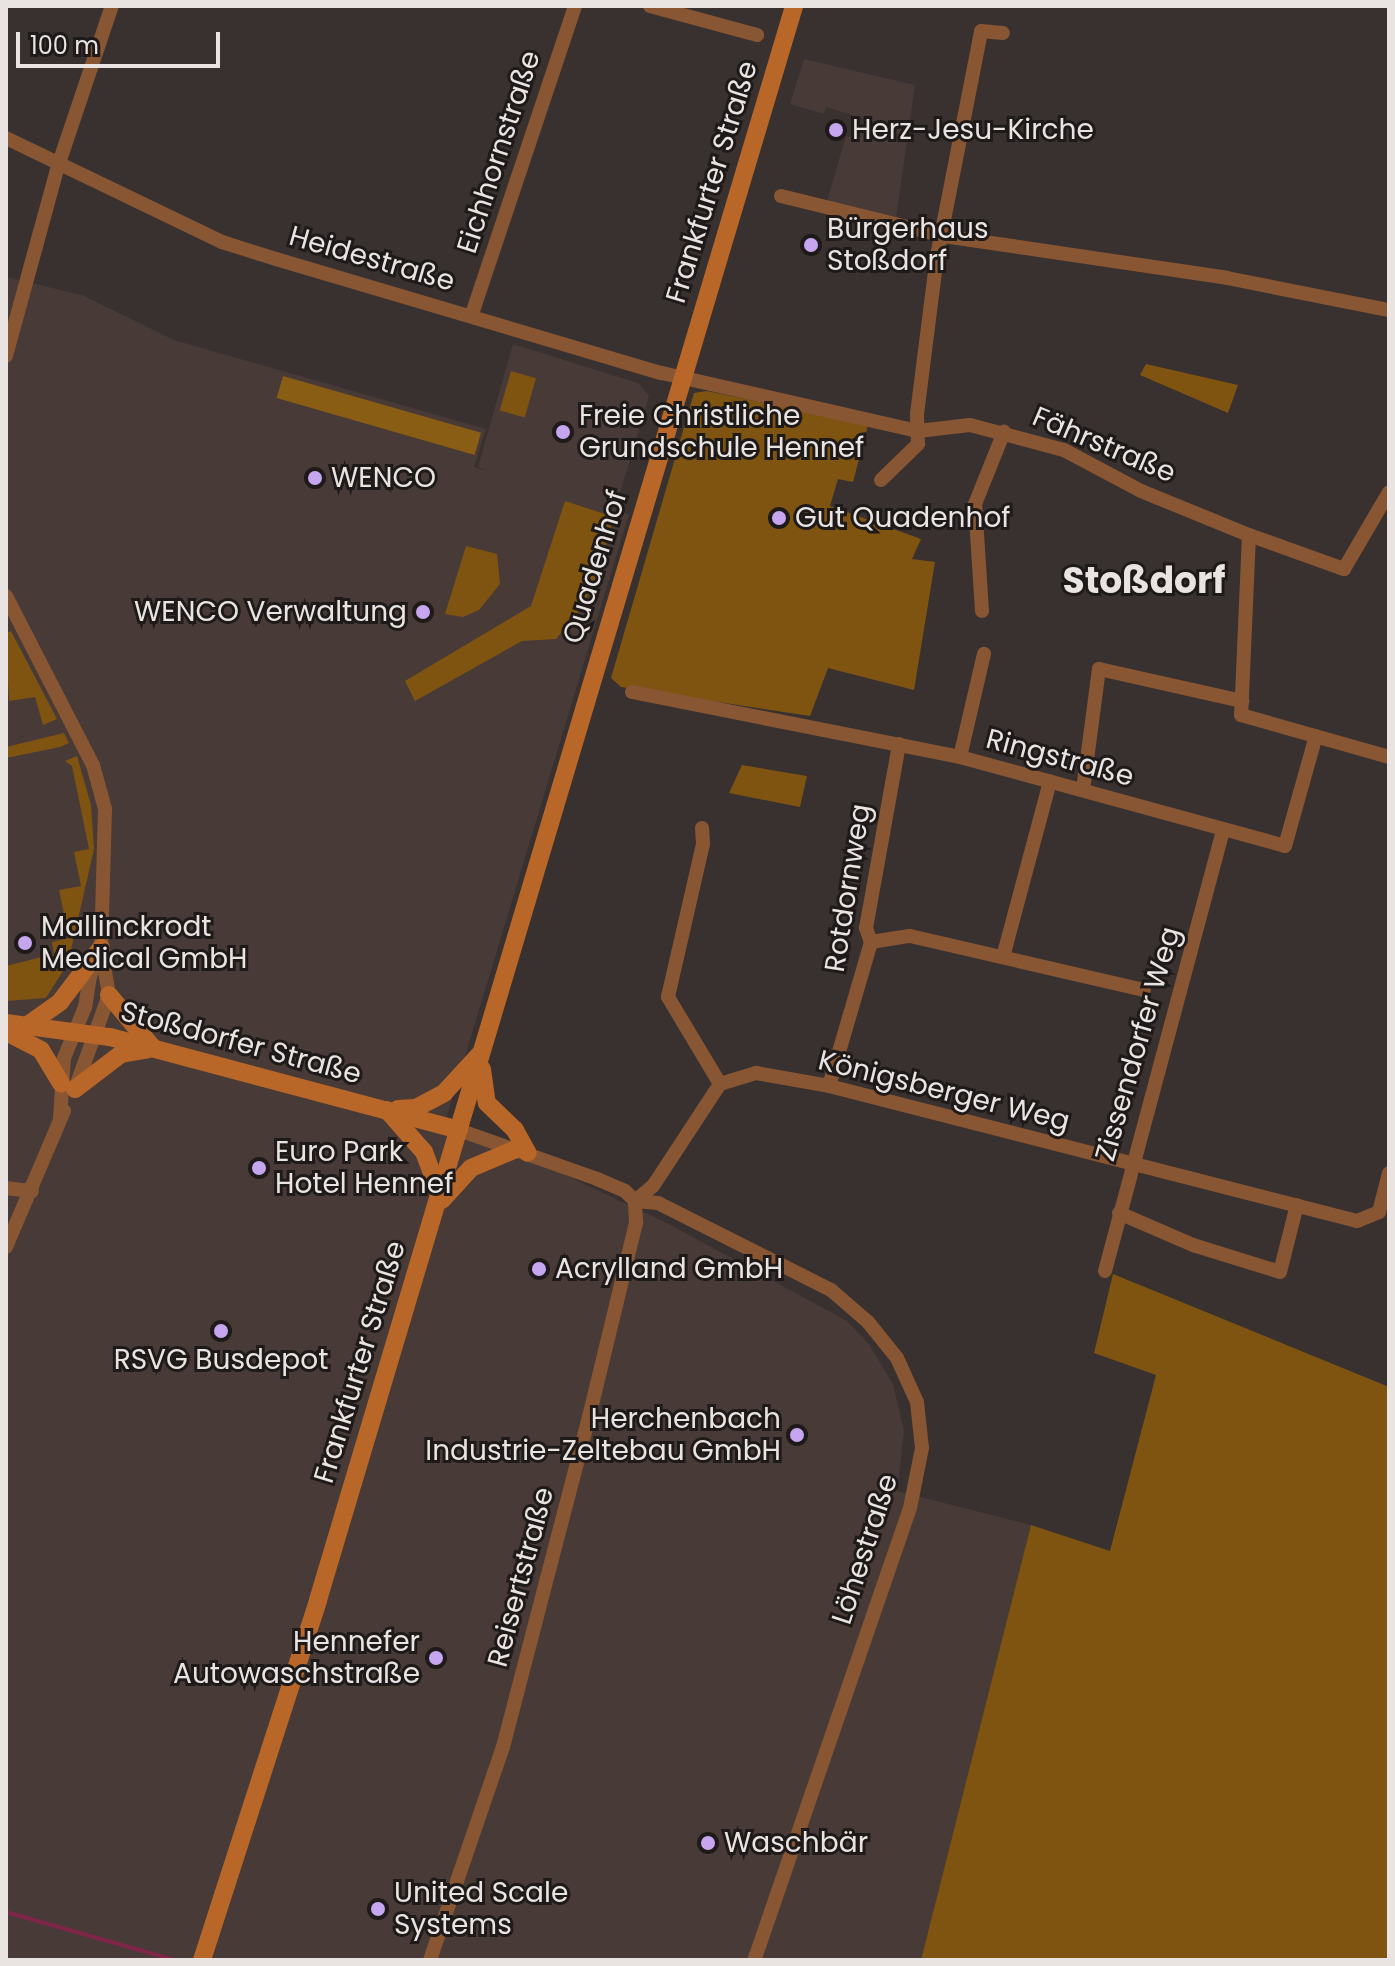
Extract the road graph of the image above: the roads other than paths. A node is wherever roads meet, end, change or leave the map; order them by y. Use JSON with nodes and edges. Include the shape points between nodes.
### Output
{"nodes":[{"id":1,"x":112,"y":6,"type":"edge"},
{"id":2,"x":575,"y":6,"type":"edge"},
{"id":3,"x":650,"y":6,"type":"edge"},
{"id":4,"x":794,"y":6,"type":"edge"},
{"id":5,"x":1003,"y":33,"type":"dead end"},
{"id":6,"x":757,"y":35,"type":"dead end"},
{"id":7,"x":6,"y":138,"type":"edge"},
{"id":8,"x":58,"y":166,"type":"junction"},
{"id":9,"x":781,"y":196,"type":"dead end"},
{"id":10,"x":944,"y":236,"type":"junction"},
{"id":11,"x":1389,"y":310,"type":"edge"},
{"id":12,"x":472,"y":314,"type":"junction"},
{"id":13,"x":6,"y":356,"type":"edge"},
{"id":14,"x":683,"y":375,"type":"junction"},
{"id":15,"x":918,"y":431,"type":"junction"},
{"id":16,"x":1004,"y":432,"type":"junction"},
{"id":17,"x":881,"y":480,"type":"dead end"},
{"id":18,"x":1389,"y":492,"type":"edge"},
{"id":19,"x":1249,"y":535,"type":"junction"},
{"id":20,"x":6,"y":596,"type":"edge"},
{"id":21,"x":982,"y":611,"type":"dead end"},
{"id":22,"x":984,"y":654,"type":"dead end"},
{"id":23,"x":589,"y":684,"type":"joint"},
{"id":24,"x":632,"y":692,"type":"dead end"},
{"id":25,"x":1242,"y":701,"type":"junction"},
{"id":26,"x":1316,"y":736,"type":"junction"},
{"id":27,"x":899,"y":744,"type":"junction"},
{"id":28,"x":960,"y":757,"type":"junction"},
{"id":29,"x":1389,"y":757,"type":"edge"},
{"id":30,"x":1050,"y":781,"type":"junction"},
{"id":31,"x":1083,"y":790,"type":"junction"},
{"id":32,"x":702,"y":828,"type":"dead end"},
{"id":33,"x":1223,"y":832,"type":"junction"},
{"id":34,"x":871,"y":942,"type":"junction"},
{"id":35,"x":101,"y":948,"type":"junction"},
{"id":36,"x":1003,"y":957,"type":"junction"},
{"id":37,"x":1144,"y":990,"type":"dead end"},
{"id":38,"x":109,"y":995,"type":"junction"},
{"id":39,"x":6,"y":1023,"type":"edge"},
{"id":40,"x":29,"y":1024,"type":"junction"},
{"id":41,"x":76,"y":1030,"type":"junction"},
{"id":42,"x":6,"y":1032,"type":"edge"},
{"id":43,"x":96,"y":1034,"type":"junction"},
{"id":44,"x":153,"y":1048,"type":"junction"},
{"id":45,"x":483,"y":1050,"type":"junction"},
{"id":46,"x":720,"y":1084,"type":"junction"},
{"id":47,"x":68,"y":1086,"type":"junction"},
{"id":48,"x":829,"y":1086,"type":"junction"},
{"id":49,"x":387,"y":1110,"type":"junction"},
{"id":50,"x":459,"y":1130,"type":"junction"},
{"id":51,"x":522,"y":1151,"type":"junction"},
{"id":52,"x":1131,"y":1166,"type":"junction"},
{"id":53,"x":1389,"y":1173,"type":"edge"},
{"id":54,"x":6,"y":1188,"type":"edge"},
{"id":55,"x":32,"y":1191,"type":"junction"},
{"id":56,"x":438,"y":1201,"type":"junction"},
{"id":57,"x":635,"y":1201,"type":"junction"},
{"id":58,"x":1297,"y":1205,"type":"junction"},
{"id":59,"x":1119,"y":1213,"type":"junction"},
{"id":60,"x":6,"y":1247,"type":"edge"},
{"id":61,"x":1105,"y":1271,"type":"dead end"},
{"id":62,"x":202,"y":1960,"type":"edge"},
{"id":63,"x":430,"y":1960,"type":"edge"},
{"id":64,"x":754,"y":1960,"type":"edge"}],
"edges":[{"from":1,"to":8,"type":"street"},
{"from":2,"to":12,"type":"street","name":"Eichhornstraße"},
{"from":3,"to":6,"type":"street"},
{"from":4,"to":14,"type":"main road","name":"Frankfurter Straße"},
{"from":5,"to":10,"type":"street","via":[[981,31]]},
{"from":7,"to":8,"type":"street","name":"Heidestraße"},
{"from":8,"to":12,"type":"street","name":"Heidestraße","via":[[222,242]]},
{"from":8,"to":13,"type":"street"},
{"from":9,"to":10,"type":"street"},
{"from":10,"to":11,"type":"street","via":[[1227,278]]},
{"from":10,"to":15,"type":"street","via":[[937,256]]},
{"from":12,"to":14,"type":"street","name":"Heidestraße","via":[[634,365]]},
{"from":14,"to":15,"type":"street","name":"Fährstraße"},
{"from":14,"to":23,"type":"main road","name":"Quadenhof"},
{"from":15,"to":16,"type":"street","name":"Fährstraße","via":[[970,425]]},
{"from":15,"to":17,"type":"street","via":[[914,450]]},
{"from":16,"to":19,"type":"street","name":"Fährstraße","via":[[1064,450],[1141,491]]},
{"from":16,"to":21,"type":"street","via":[[975,504]]},
{"from":18,"to":19,"type":"street","name":"Fährstraße","via":[[1344,569]]},
{"from":19,"to":25,"type":"street"},
{"from":20,"to":35,"type":"street","via":[[93,765],[108,842]]},
{"from":22,"to":28,"type":"street"},
{"from":23,"to":45,"type":"main road","name":"Frankfurter Straße"},
{"from":24,"to":27,"type":"street","name":"Ringstraße"},
{"from":25,"to":26,"type":"street","via":[[1241,715]]},
{"from":25,"to":31,"type":"street","via":[[1099,669]]},
{"from":26,"to":29,"type":"street"},
{"from":26,"to":33,"type":"street","name":"Ringstraße","via":[[1285,846]]},
{"from":27,"to":28,"type":"street","name":"Ringstraße"},
{"from":27,"to":34,"type":"street","name":"Rotdornweg","via":[[866,928]]},
{"from":28,"to":30,"type":"street","name":"Ringstraße"},
{"from":30,"to":31,"type":"street","name":"Ringstraße"},
{"from":30,"to":36,"type":"street"},
{"from":31,"to":33,"type":"street","name":"Ringstraße"},
{"from":32,"to":46,"type":"street","via":[[703,844],[668,997]]},
{"from":33,"to":52,"type":"street","name":"Zissendorfer Weg","via":[[1167,1053]]},
{"from":34,"to":36,"type":"street","via":[[910,936]]},
{"from":34,"to":48,"type":"street","name":"Rotdornweg"},
{"from":35,"to":38,"type":"street","name":"Stoßdorfer Straße"},
{"from":35,"to":40,"type":"main road","via":[[60,1002]]},
{"from":35,"to":41,"type":"street"},
{"from":36,"to":37,"type":"street"},
{"from":38,"to":43,"type":"street"},
{"from":38,"to":44,"type":"main road"},
{"from":39,"to":40,"type":"main road","name":"Stoßdorfer Straße"},
{"from":40,"to":41,"type":"main road","name":"Stoßdorfer Straße"},
{"from":41,"to":43,"type":"main road","name":"Stoßdorfer Straße"},
{"from":41,"to":47,"type":"street","via":[[64,1058]]},
{"from":42,"to":47,"type":"main road","via":[[41,1050]]},
{"from":43,"to":44,"type":"main road","name":"Stoßdorfer Straße"},
{"from":43,"to":47,"type":"street"},
{"from":44,"to":47,"type":"main road","via":[[121,1054]]},
{"from":44,"to":49,"type":"main road","name":"Stoßdorfer Straße"},
{"from":45,"to":49,"type":"main road","via":[[444,1093],[416,1108]]},
{"from":45,"to":50,"type":"main road","name":"Frankfurter Straße"},
{"from":45,"to":51,"type":"main road","via":[[481,1083],[487,1103],[515,1130]]},
{"from":46,"to":48,"type":"street","name":"Königsberger Weg","via":[[756,1073]]},
{"from":46,"to":57,"type":"street","via":[[653,1186]]},
{"from":47,"to":55,"type":"street"},
{"from":48,"to":52,"type":"street","name":"Königsberger Weg"},
{"from":49,"to":50,"type":"main road","name":"Stoßdorfer Straße"},
{"from":49,"to":56,"type":"main road","via":[[424,1152]]},
{"from":50,"to":51,"type":"street","name":"Löhestraße"},
{"from":50,"to":56,"type":"main road","name":"Frankfurter Straße"},
{"from":51,"to":56,"type":"main road","via":[[471,1168]]},
{"from":51,"to":57,"type":"street","name":"Löhestraße","via":[[625,1191]]},
{"from":52,"to":58,"type":"street","name":"Königsberger Weg"},
{"from":52,"to":59,"type":"street","name":"Zissendorfer Weg"},
{"from":53,"to":58,"type":"street","name":"Königsberger Weg","via":[[1379,1212],[1371,1218],[1357,1221]]},
{"from":54,"to":55,"type":"street"},
{"from":55,"to":60,"type":"street"},
{"from":56,"to":62,"type":"main road","name":"Frankfurter Straße"},
{"from":57,"to":63,"type":"street","name":"Reisertstraße","via":[[636,1222],[589,1417],[503,1747]]},
{"from":57,"to":64,"type":"street","name":"Löhestraße","via":[[658,1203],[831,1290],[868,1322],[897,1358],[917,1402],[922,1448],[910,1508]]},
{"from":58,"to":59,"type":"street","via":[[1280,1272],[1193,1245]]},
{"from":59,"to":61,"type":"street","name":"Zissendorfer Weg"}]}
